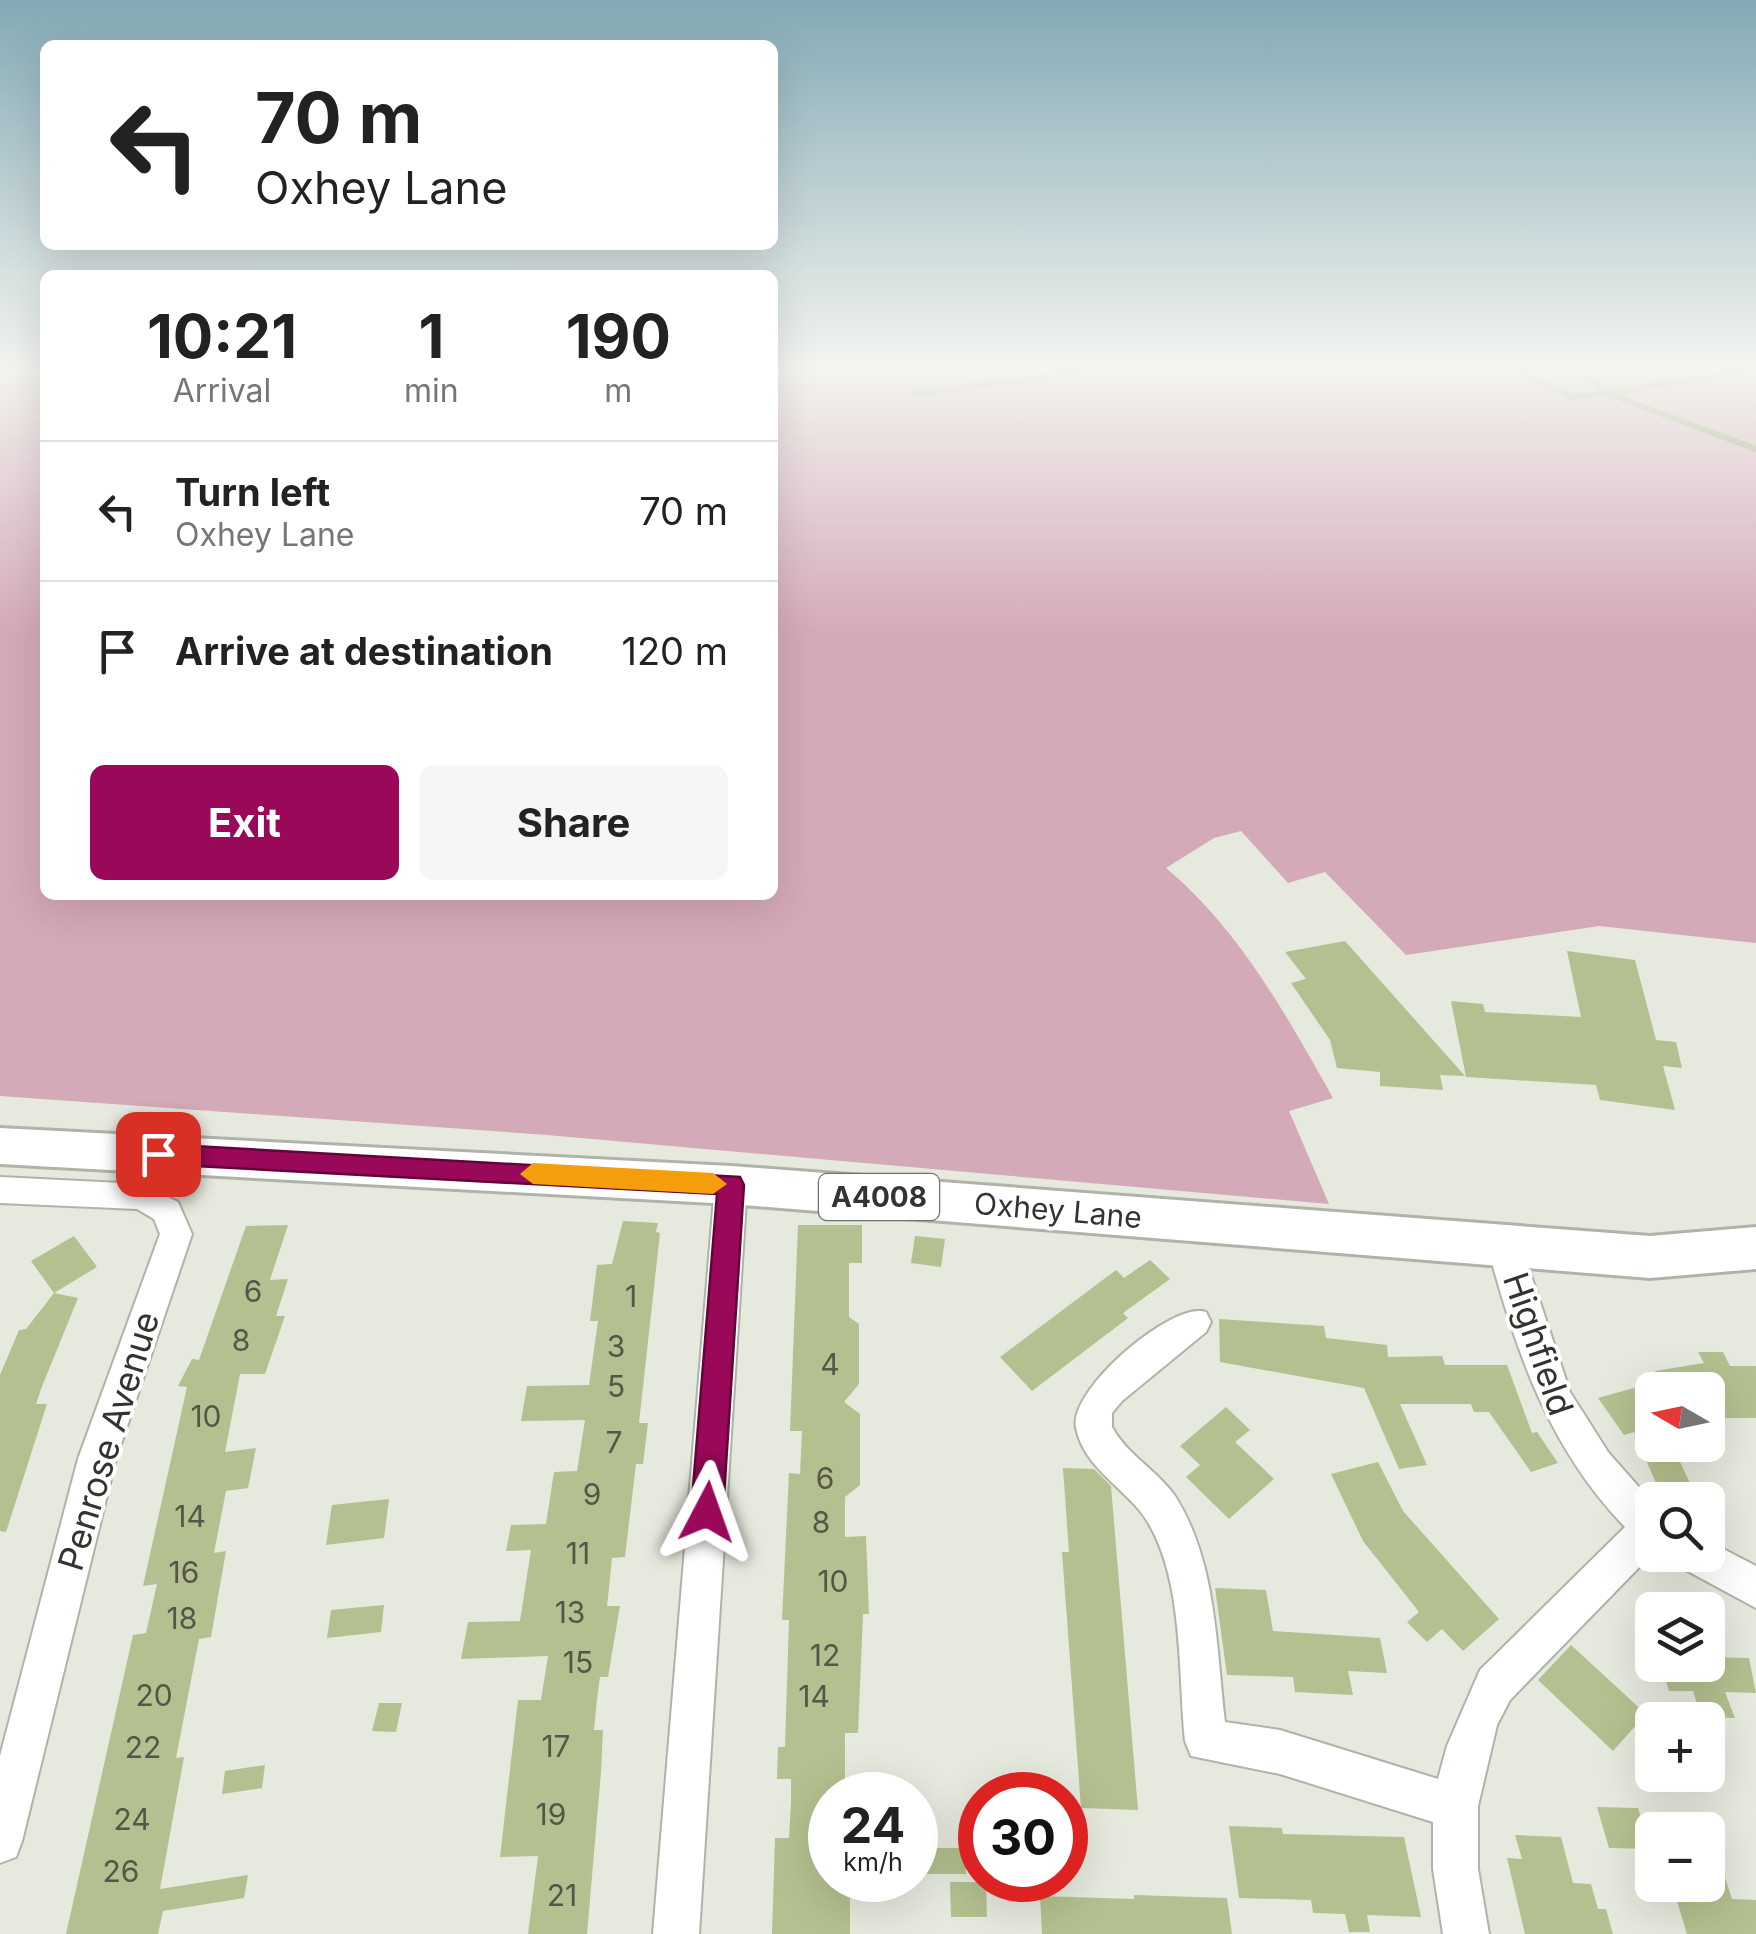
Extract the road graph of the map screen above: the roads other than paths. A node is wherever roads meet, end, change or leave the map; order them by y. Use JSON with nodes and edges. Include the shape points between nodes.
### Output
{"nodes":[{"id":1,"x":0,"y":1146,"type":"edge"},
{"id":2,"x":730,"y":1185,"type":"junction"},
{"id":3,"x":0,"y":1190,"type":"edge"},
{"id":4,"x":1506,"y":1248,"type":"junction"},
{"id":5,"x":1756,"y":1248,"type":"edge"},
{"id":6,"x":1194,"y":1322,"type":"dead end"},
{"id":7,"x":1635,"y":1510,"type":"edge"},
{"id":8,"x":1635,"y":1545,"type":"edge"},
{"id":9,"x":1725,"y":1571,"type":"edge"},
{"id":10,"x":1756,"y":1588,"type":"edge"},
{"id":11,"x":1453,"y":1806,"type":"junction"},
{"id":12,"x":0,"y":1840,"type":"edge"},
{"id":13,"x":676,"y":1934,"type":"edge"},
{"id":14,"x":1466,"y":1934,"type":"edge"}],
"edges":[{"from":1,"to":2,"type":"main road","name":"Oxhey Lane","number":"A4008"},
{"from":2,"to":4,"type":"main road","name":"Oxhey Lane","number":"A4008"},
{"from":2,"to":13,"type":"street"},
{"from":3,"to":12,"type":"street","name":"Penrose Avenue","via":[[142,1197],[167,1211],[176,1234],[97,1458]]},
{"from":4,"to":5,"type":"main road","name":"Oxhey Lane","number":"A4008","via":[[1650,1257]]},
{"from":4,"to":7,"type":"street","name":"Highfield","via":[[1564,1424]]},
{"from":6,"to":11,"type":"street","via":[[1102,1395],[1094,1421],[1096,1435],[1145,1486],[1174,1535],[1184,1566],[1206,1741],[1280,1752]]},
{"from":8,"to":11,"type":"street","via":[[1495,1685],[1468,1737]]},
{"from":9,"to":10,"type":"street"},
{"from":11,"to":14,"type":"street","via":[[1453,1861]]}]}
